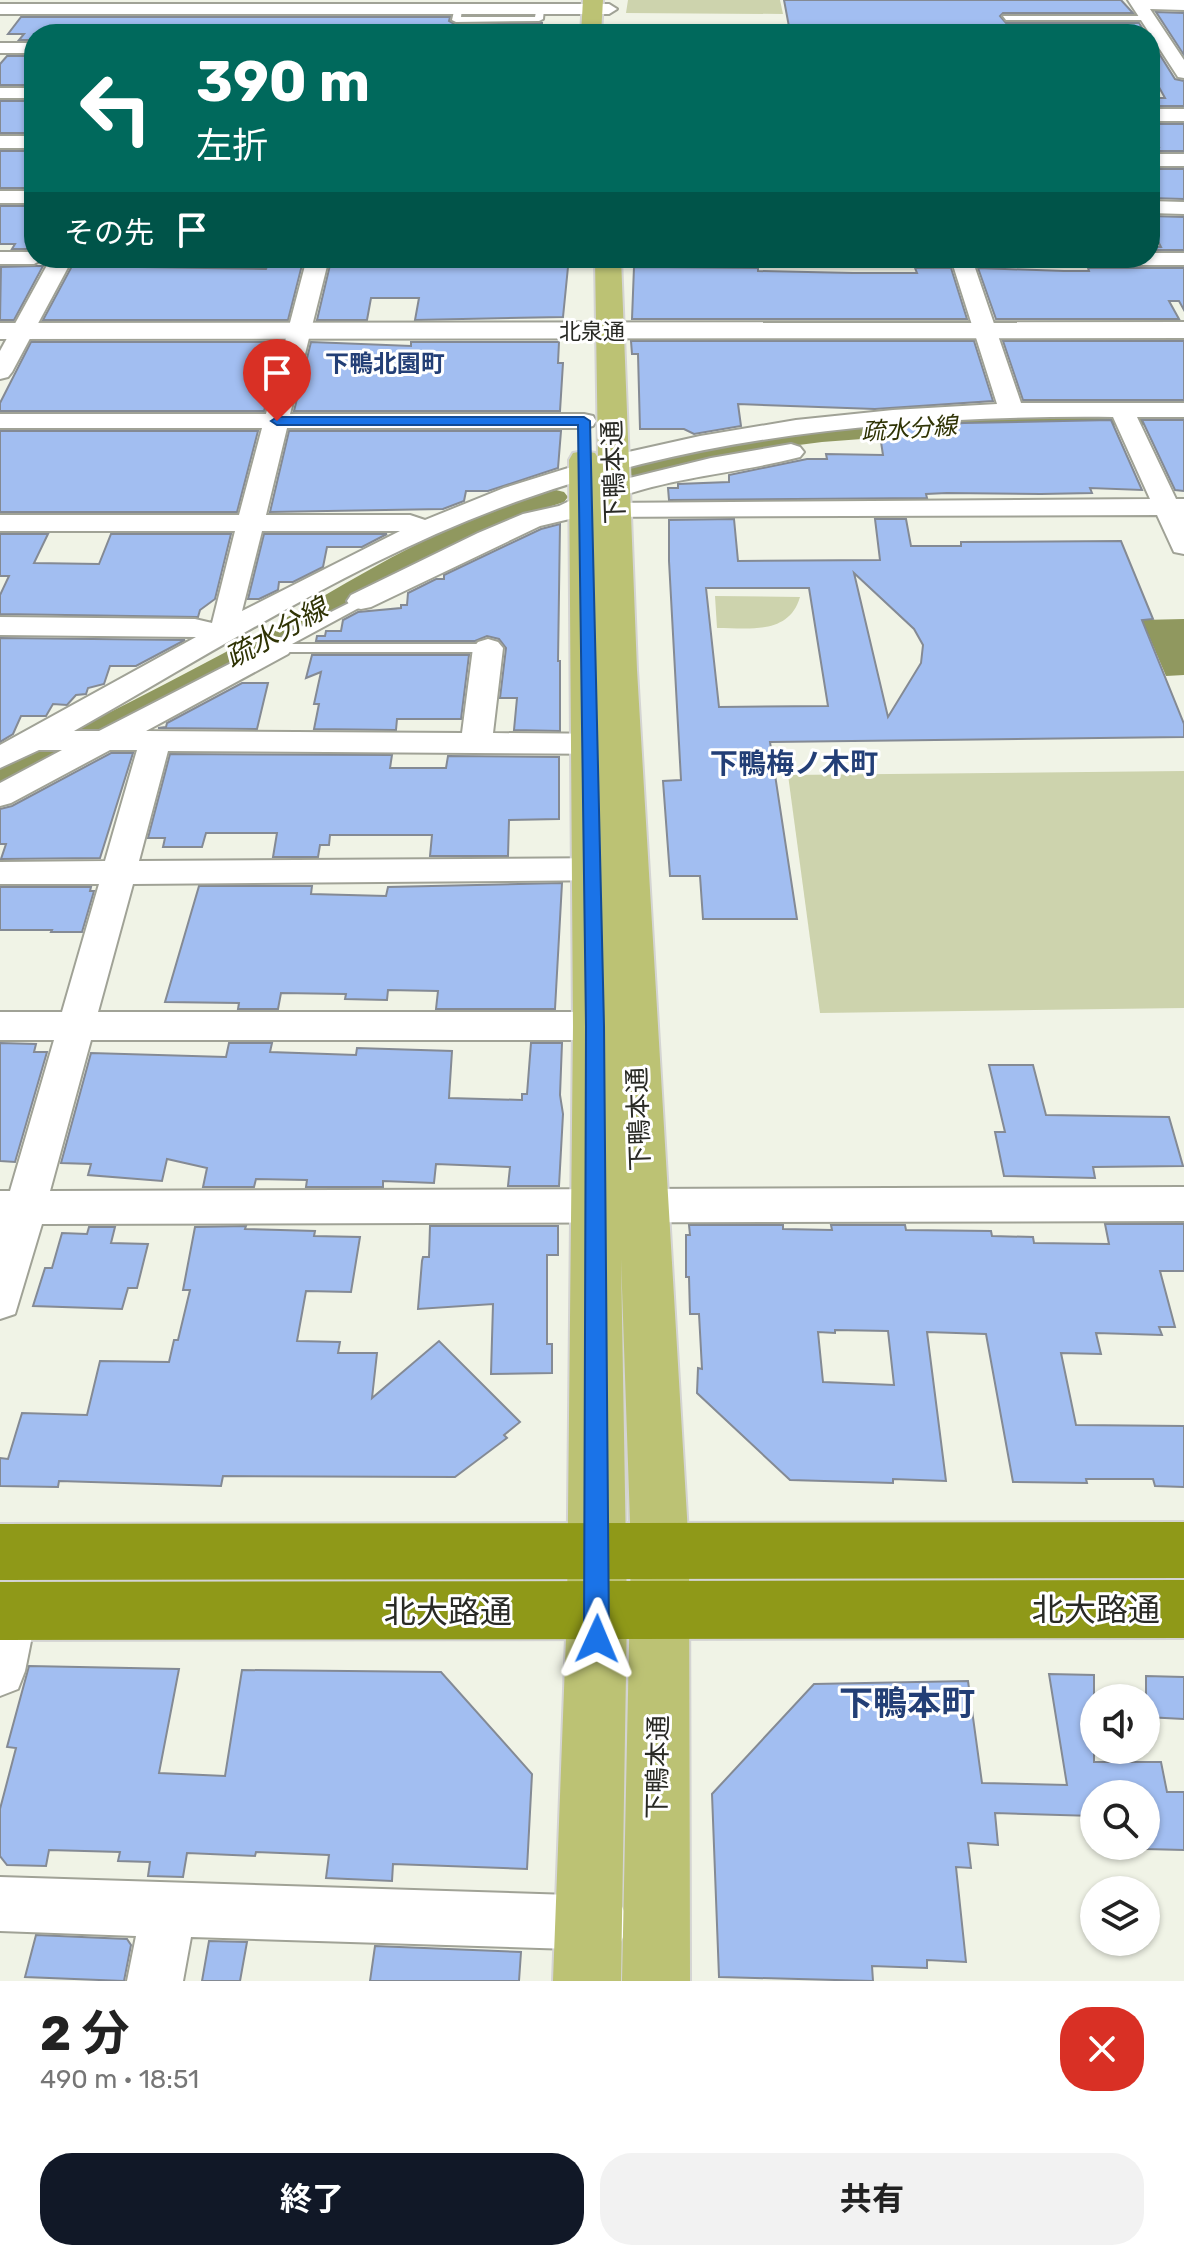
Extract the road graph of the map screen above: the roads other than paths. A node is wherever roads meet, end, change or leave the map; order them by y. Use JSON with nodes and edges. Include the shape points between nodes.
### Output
{"nodes":[{"id":1,"x":601,"y":5,"type":"edge"},
{"id":2,"x":1184,"y":5,"type":"edge"},
{"id":3,"x":1141,"y":8,"type":"edge"},
{"id":4,"x":0,"y":9,"type":"edge"},
{"id":5,"x":185,"y":10,"type":"edge"},
{"id":6,"x":385,"y":10,"type":"edge"},
{"id":7,"x":1006,"y":18,"type":"dead end"},
{"id":8,"x":594,"y":24,"type":"edge"},
{"id":9,"x":1160,"y":36,"type":"edge"},
{"id":10,"x":1162,"y":39,"type":"junction"},
{"id":11,"x":1184,"y":39,"type":"edge"},
{"id":12,"x":0,"y":48,"type":"edge"},
{"id":13,"x":24,"y":48,"type":"edge"},
{"id":14,"x":1184,"y":74,"type":"edge"},
{"id":15,"x":1161,"y":76,"type":"dead end"},
{"id":16,"x":0,"y":93,"type":"edge"},
{"id":17,"x":24,"y":93,"type":"edge"},
{"id":18,"x":1160,"y":115,"type":"edge"},
{"id":19,"x":1184,"y":115,"type":"edge"},
{"id":20,"x":0,"y":142,"type":"edge"},
{"id":21,"x":24,"y":142,"type":"edge"},
{"id":22,"x":1160,"y":160,"type":"edge"},
{"id":23,"x":1184,"y":160,"type":"edge"},
{"id":24,"x":0,"y":197,"type":"edge"},
{"id":25,"x":24,"y":197,"type":"edge"},
{"id":26,"x":1160,"y":207,"type":"edge"},
{"id":27,"x":1184,"y":208,"type":"edge"},
{"id":28,"x":0,"y":258,"type":"edge"},
{"id":29,"x":24,"y":258,"type":"edge"},
{"id":30,"x":1160,"y":259,"type":"edge"},
{"id":31,"x":1184,"y":259,"type":"edge"},
{"id":32,"x":55,"y":268,"type":"edge"},
{"id":33,"x":315,"y":268,"type":"edge"},
{"id":34,"x":588,"y":268,"type":"edge"},
{"id":35,"x":606,"y":268,"type":"edge"},
{"id":36,"x":964,"y":268,"type":"edge"},
{"id":37,"x":985,"y":330,"type":"junction"},
{"id":38,"x":1184,"y":330,"type":"edge"},
{"id":39,"x":11,"y":331,"type":"edge"},
{"id":40,"x":299,"y":331,"type":"junction"},
{"id":41,"x":597,"y":331,"type":"junction"},
{"id":42,"x":0,"y":372,"type":"edge"},
{"id":43,"x":1011,"y":409,"type":"junction"},
{"id":44,"x":1184,"y":410,"type":"edge"},
{"id":45,"x":1125,"y":419,"type":"junction"},
{"id":46,"x":0,"y":421,"type":"edge"},
{"id":47,"x":277,"y":421,"type":"junction"},
{"id":48,"x":584,"y":421,"type":"junction"},
{"id":49,"x":1184,"y":430,"type":"edge"},
{"id":50,"x":595,"y":494,"type":"junction"},
{"id":51,"x":1175,"y":507,"type":"edge"},
{"id":52,"x":0,"y":523,"type":"edge"},
{"id":53,"x":251,"y":523,"type":"junction"},
{"id":54,"x":425,"y":530,"type":"junction"},
{"id":55,"x":1184,"y":546,"type":"edge"},
{"id":56,"x":361,"y":601,"type":"joint"},
{"id":57,"x":0,"y":626,"type":"edge"},
{"id":58,"x":224,"y":634,"type":"junction"},
{"id":59,"x":278,"y":648,"type":"junction"},
{"id":60,"x":417,"y":648,"type":"junction"},
{"id":61,"x":488,"y":648,"type":"joint"},
{"id":62,"x":413,"y":666,"type":"dead end"},
{"id":63,"x":0,"y":740,"type":"edge"},
{"id":64,"x":32,"y":740,"type":"junction"},
{"id":65,"x":104,"y":742,"type":"junction"},
{"id":66,"x":155,"y":742,"type":"junction"},
{"id":67,"x":476,"y":744,"type":"junction"},
{"id":68,"x":606,"y":744,"type":"junction"},
{"id":69,"x":0,"y":758,"type":"edge"},
{"id":70,"x":0,"y":796,"type":"edge"},
{"id":71,"x":611,"y":869,"type":"junction"},
{"id":72,"x":0,"y":873,"type":"edge"},
{"id":73,"x":119,"y":873,"type":"junction"},
{"id":74,"x":0,"y":1026,"type":"edge"},
{"id":75,"x":615,"y":1026,"type":"junction"},
{"id":76,"x":76,"y":1027,"type":"junction"},
{"id":77,"x":1184,"y":1204,"type":"edge"},
{"id":78,"x":596,"y":1206,"type":"junction"},
{"id":79,"x":642,"y":1206,"type":"junction"},
{"id":80,"x":13,"y":1208,"type":"edge"},
{"id":81,"x":0,"y":1301,"type":"edge"},
{"id":82,"x":1184,"y":1550,"type":"edge"},
{"id":83,"x":597,"y":1551,"type":"junction"},
{"id":84,"x":660,"y":1551,"type":"junction"},
{"id":85,"x":0,"y":1552,"type":"edge"},
{"id":86,"x":1184,"y":1609,"type":"edge"},
{"id":87,"x":7,"y":1611,"type":"edge"},
{"id":88,"x":597,"y":1611,"type":"junction"},
{"id":89,"x":659,"y":1612,"type":"junction"},
{"id":90,"x":0,"y":1671,"type":"edge"},
{"id":91,"x":0,"y":1904,"type":"edge"},
{"id":92,"x":169,"y":1907,"type":"junction"},
{"id":93,"x":588,"y":1952,"type":"edge"},
{"id":94,"x":656,"y":1953,"type":"edge"},
{"id":95,"x":155,"y":1981,"type":"edge"}],
"edges":[{"from":1,"to":6,"type":"street"},
{"from":1,"to":8,"type":"main road"},
{"from":2,"to":3,"type":"street"},
{"from":3,"to":7,"type":"lane"},
{"from":4,"to":5,"type":"street"},
{"from":5,"to":6,"type":"street"},
{"from":9,"to":10,"type":"street"},
{"from":10,"to":11,"type":"street"},
{"from":10,"to":14,"type":"street"},
{"from":12,"to":13,"type":"street"},
{"from":14,"to":15,"type":"street"},
{"from":16,"to":17,"type":"street"},
{"from":18,"to":19,"type":"street"},
{"from":20,"to":21,"type":"street"},
{"from":22,"to":23,"type":"street"},
{"from":24,"to":25,"type":"street"},
{"from":26,"to":27,"type":"street"},
{"from":28,"to":29,"type":"street"},
{"from":30,"to":31,"type":"street"},
{"from":32,"to":39,"type":"street"},
{"from":33,"to":40,"type":"street"},
{"from":34,"to":41,"type":"main road","name":"下鴨本通"},
{"from":35,"to":41,"type":"main road","name":"下鴨本通"},
{"from":36,"to":37,"type":"street"},
{"from":37,"to":38,"type":"street","name":"北泉通"},
{"from":37,"to":41,"type":"street","name":"北泉通"},
{"from":37,"to":43,"type":"street"},
{"from":39,"to":40,"type":"street","name":"北泉通"},
{"from":39,"to":42,"type":"street"},
{"from":40,"to":41,"type":"street","name":"北泉通"},
{"from":40,"to":47,"type":"street"},
{"from":41,"to":48,"type":"main road","name":"下鴨本通"},
{"from":41,"to":50,"type":"main road","name":"下鴨本通"},
{"from":43,"to":45,"type":"street"},
{"from":43,"to":50,"type":"street","via":[[813,424],[724,437]]},
{"from":44,"to":45,"type":"street"},
{"from":45,"to":49,"type":"street"},
{"from":45,"to":50,"type":"street","via":[[860,443],[711,466]]},
{"from":45,"to":51,"type":"street"},
{"from":46,"to":47,"type":"street"},
{"from":47,"to":48,"type":"street"},
{"from":47,"to":53,"type":"street"},
{"from":48,"to":50,"type":"main road","name":"下鴨本通"},
{"from":50,"to":51,"type":"street"},
{"from":50,"to":54,"type":"street","via":[[526,490]]},
{"from":50,"to":56,"type":"street"},
{"from":50,"to":68,"type":"main road","name":"下鴨本通"},
{"from":51,"to":55,"type":"street"},
{"from":52,"to":53,"type":"street"},
{"from":53,"to":54,"type":"street","via":[[410,523]]},
{"from":53,"to":58,"type":"street"},
{"from":54,"to":58,"type":"street"},
{"from":56,"to":59,"type":"lane"},
{"from":57,"to":58,"type":"street","via":[[195,628]]},
{"from":58,"to":64,"type":"street"},
{"from":59,"to":60,"type":"lane"},
{"from":59,"to":65,"type":"street"},
{"from":60,"to":61,"type":"lane"},
{"from":60,"to":62,"type":"lane"},
{"from":61,"to":67,"type":"street"},
{"from":63,"to":64,"type":"street"},
{"from":64,"to":65,"type":"street"},
{"from":64,"to":69,"type":"street"},
{"from":65,"to":66,"type":"street"},
{"from":65,"to":70,"type":"street"},
{"from":66,"to":67,"type":"street"},
{"from":66,"to":73,"type":"street"},
{"from":67,"to":68,"type":"street"},
{"from":68,"to":71,"type":"main road","name":"下鴨本通"},
{"from":71,"to":73,"type":"street"},
{"from":71,"to":75,"type":"main road","name":"下鴨本通"},
{"from":72,"to":73,"type":"street"},
{"from":73,"to":76,"type":"street"},
{"from":74,"to":76,"type":"street"},
{"from":75,"to":76,"type":"street"},
{"from":75,"to":78,"type":"main road","name":"下鴨本通"},
{"from":75,"to":79,"type":"main road","name":"下鴨本通"},
{"from":76,"to":80,"type":"street"},
{"from":77,"to":79,"type":"street"},
{"from":78,"to":79,"type":"street"},
{"from":78,"to":80,"type":"street"},
{"from":78,"to":83,"type":"main road","name":"下鴨本通"},
{"from":79,"to":84,"type":"main road","name":"下鴨本通"},
{"from":80,"to":81,"type":"street"},
{"from":82,"to":84,"type":"highway"},
{"from":83,"to":84,"type":"highway"},
{"from":83,"to":85,"type":"highway"},
{"from":83,"to":88,"type":"main road","name":"下鴨本通"},
{"from":84,"to":89,"type":"main road","name":"下鴨本通"},
{"from":86,"to":89,"type":"highway","name":"北大路通"},
{"from":87,"to":88,"type":"highway","name":"北大路通"},
{"from":87,"to":90,"type":"street"},
{"from":88,"to":89,"type":"highway","name":"北大路通"},
{"from":88,"to":93,"type":"main road","name":"下鴨本通"},
{"from":89,"to":94,"type":"main road","name":"下鴨本通"},
{"from":91,"to":92,"type":"street"},
{"from":92,"to":93,"type":"street"},
{"from":92,"to":95,"type":"street"},
{"from":93,"to":94,"type":"street"}]}
